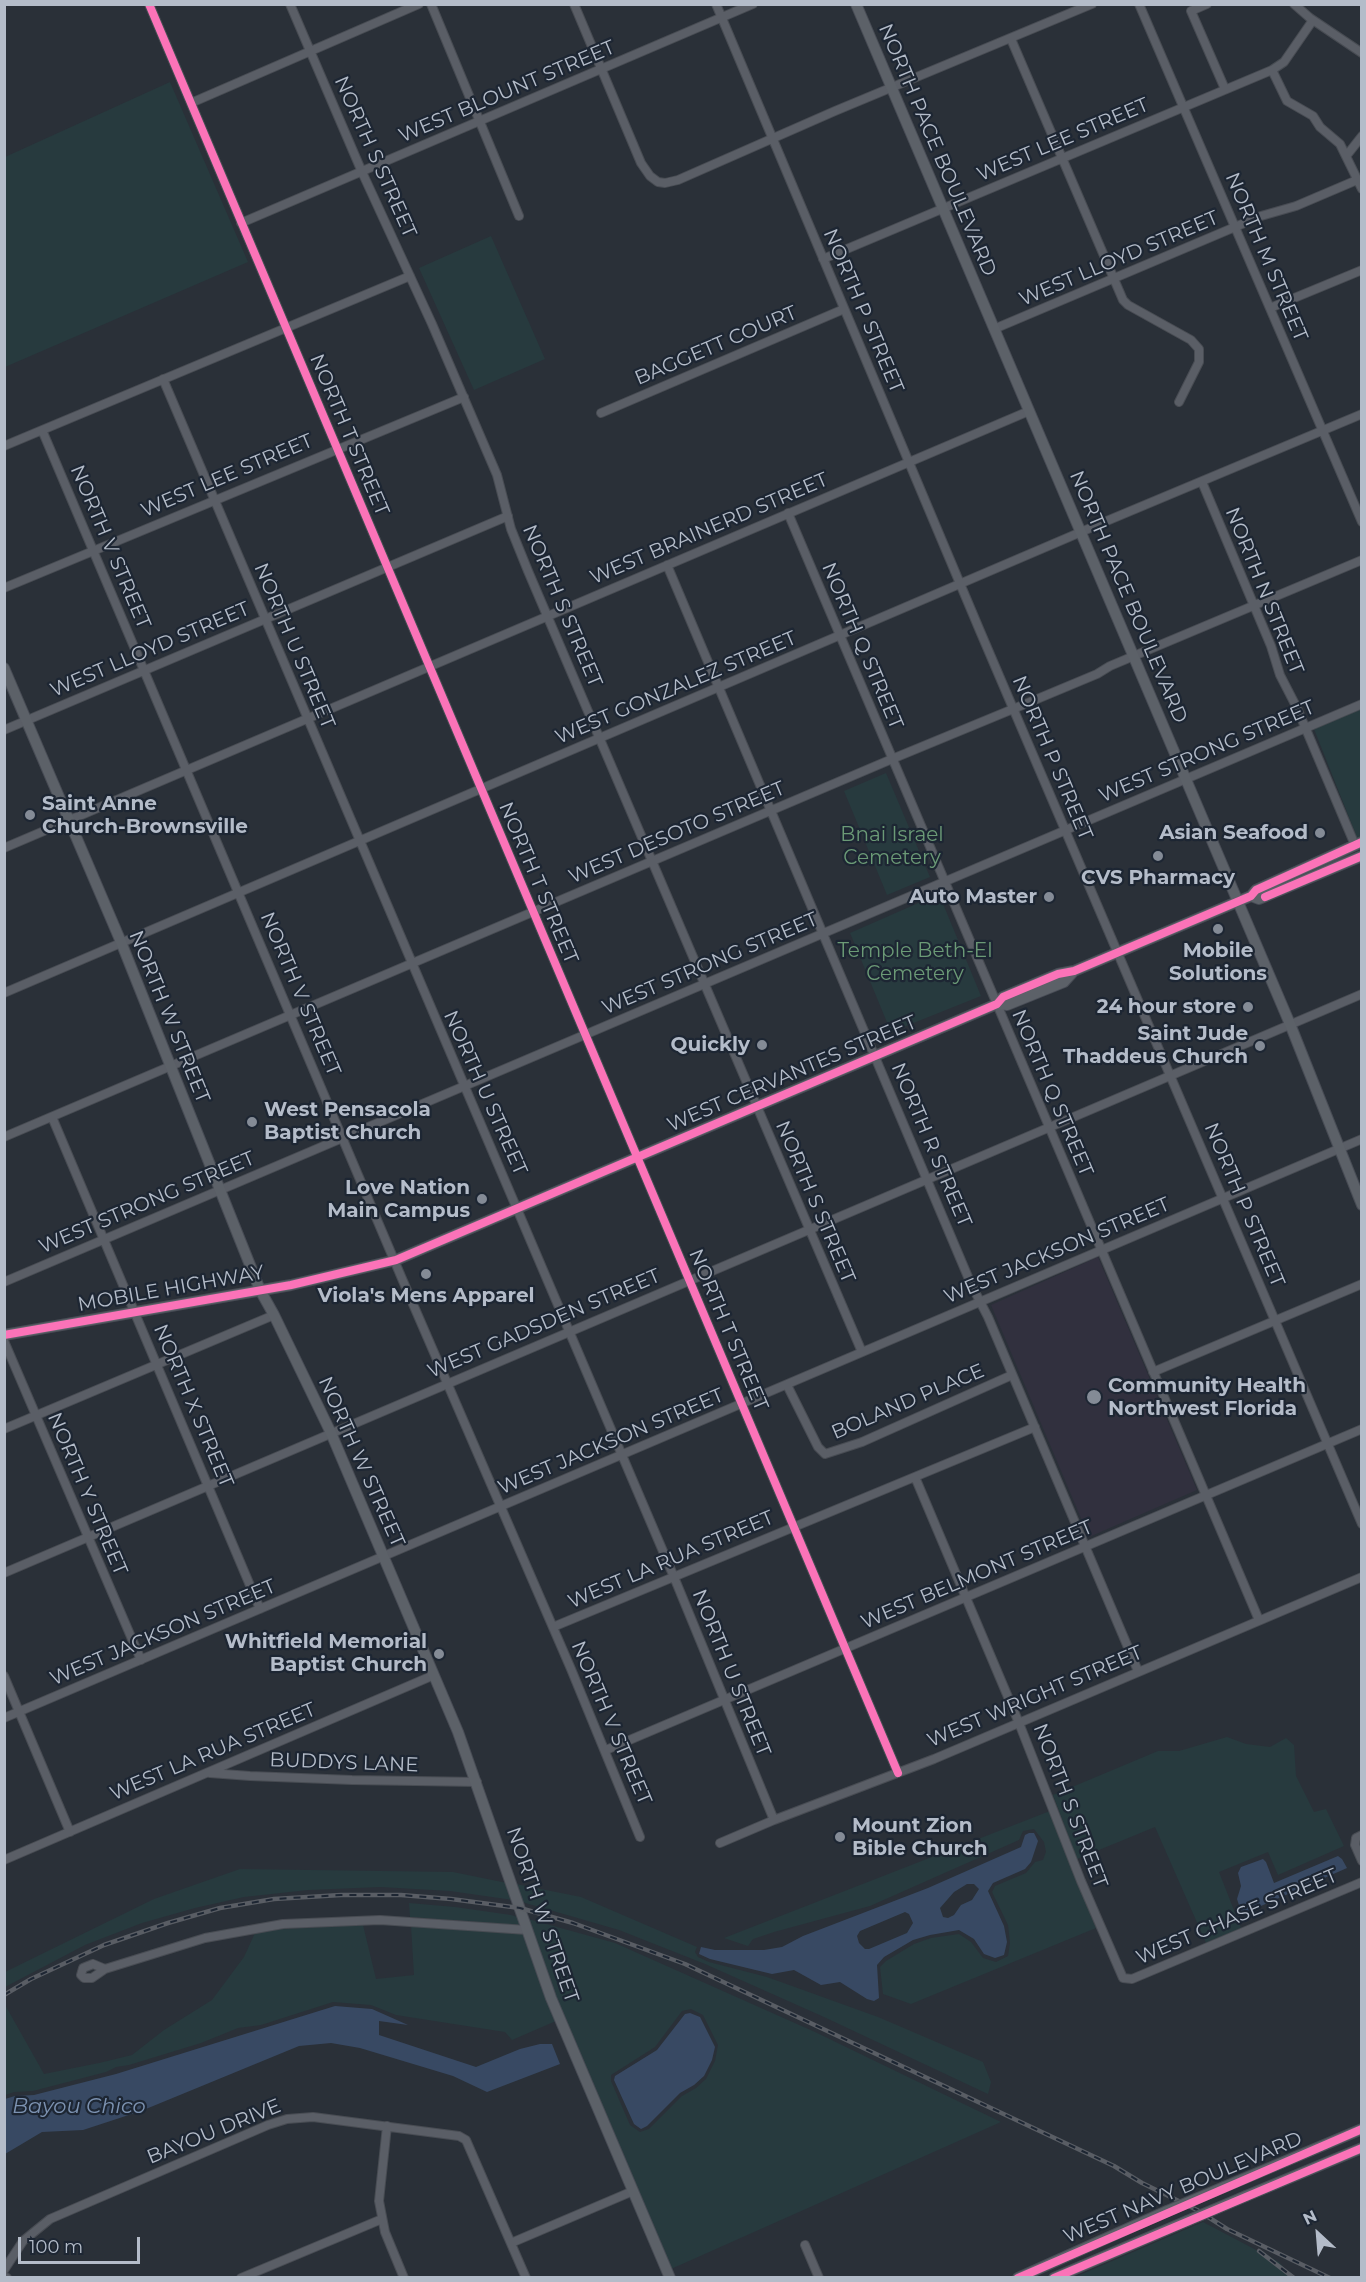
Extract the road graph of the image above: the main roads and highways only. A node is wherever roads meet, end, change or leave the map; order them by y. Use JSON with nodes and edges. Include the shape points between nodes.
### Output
{"nodes":[{"id":1,"x":856,"y":4,"type":"edge"},
{"id":2,"x":4,"y":668,"type":"edge"},
{"id":3,"x":1358,"y":844,"type":"edge"},
{"id":4,"x":1361,"y":858,"type":"edge"},
{"id":5,"x":1251,"y":896,"type":"junction"},
{"id":6,"x":1237,"y":902,"type":"junction"},
{"id":7,"x":1362,"y":1205,"type":"edge"},
{"id":8,"x":342,"y":1274,"type":"joint"},
{"id":9,"x":260,"y":1290,"type":"junction"},
{"id":10,"x":4,"y":1335,"type":"edge"},
{"id":11,"x":1362,"y":2129,"type":"edge"},
{"id":12,"x":1362,"y":2148,"type":"edge"},
{"id":13,"x":670,"y":2277,"type":"edge"},
{"id":14,"x":1018,"y":2277,"type":"edge"},
{"id":15,"x":1054,"y":2277,"type":"edge"}],
"edges":[{"from":1,"to":6,"type":"main road","name":"NORTH PACE BOULEVARD"},
{"from":2,"to":9,"type":"main road","name":"NORTH W STREET","via":[[121,942]]},
{"from":3,"to":5,"type":"main road","name":"WEST CERVANTES STREET","via":[[1256,890]]},
{"from":4,"to":5,"type":"main road","name":"WEST CERVANTES STREET","via":[[1259,899]]},
{"from":5,"to":6,"type":"main road","name":"WEST CERVANTES STREET"},
{"from":6,"to":7,"type":"main road","name":"NORTH PACE BOULEVARD"},
{"from":6,"to":8,"type":"main road","name":"WEST CERVANTES STREET","via":[[1012,993],[997,1004],[518,1210],[396,1260]]},
{"from":8,"to":9,"type":"main road","name":"MOBILE HIGHWAY"},
{"from":9,"to":10,"type":"main road","name":"MOBILE HIGHWAY"},
{"from":9,"to":13,"type":"main road","name":"NORTH W STREET","via":[[331,1433],[458,1732],[551,1998]]},
{"from":11,"to":14,"type":"main road","name":"WEST NAVY BOULEVARD","bridge":true},
{"from":12,"to":15,"type":"main road","name":"WEST NAVY BOULEVARD","bridge":true}]}
